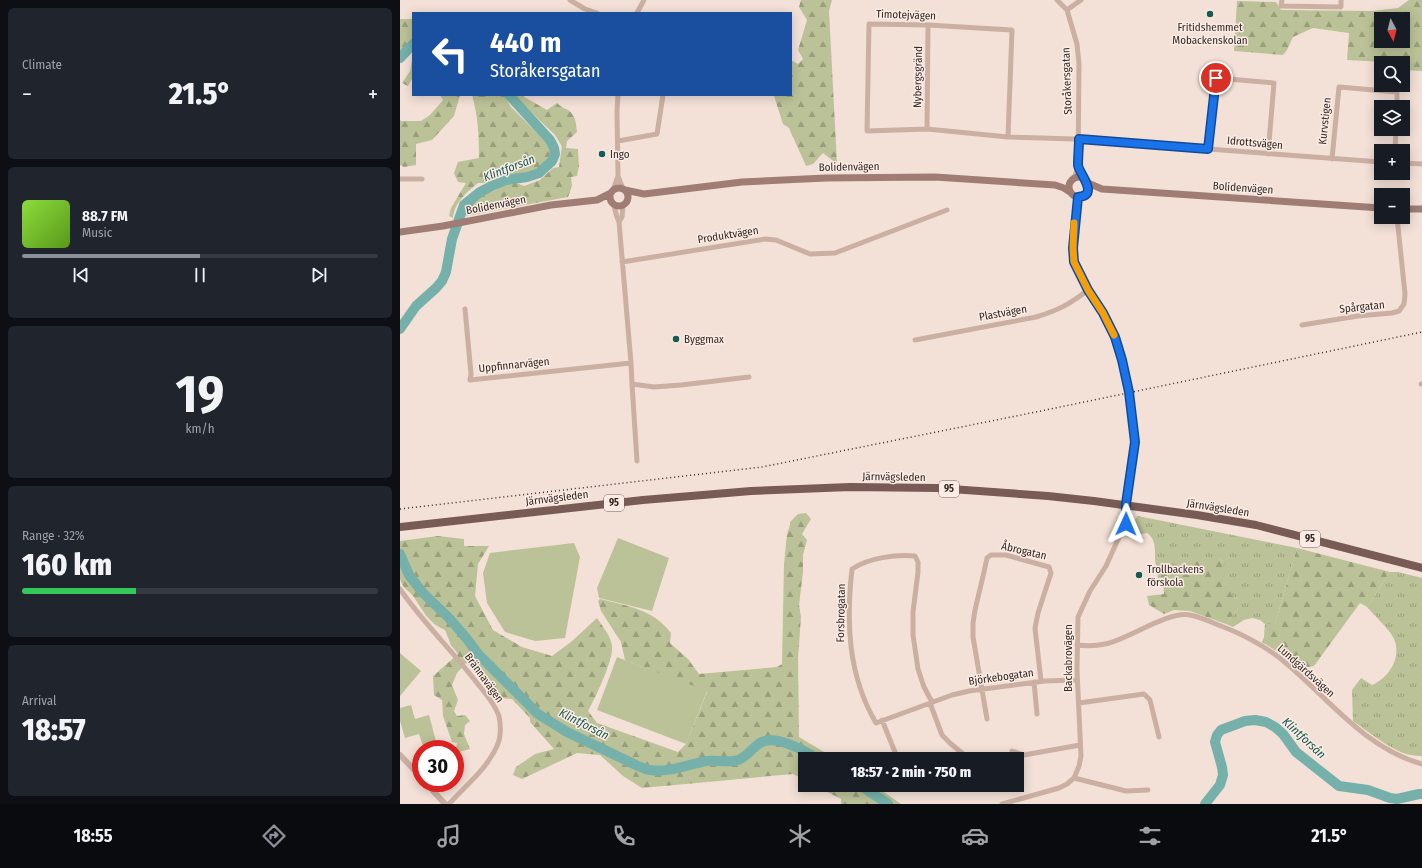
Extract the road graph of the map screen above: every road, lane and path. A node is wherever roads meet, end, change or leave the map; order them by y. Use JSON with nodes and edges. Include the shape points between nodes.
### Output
{"nodes":[{"id":1,"x":570,"y":0,"type":"edge"},
{"id":2,"x":644,"y":0,"type":"edge"},
{"id":3,"x":1057,"y":0,"type":"edge"},
{"id":4,"x":1081,"y":0,"type":"edge"},
{"id":5,"x":1282,"y":0,"type":"edge"},
{"id":6,"x":1341,"y":0,"type":"edge"},
{"id":7,"x":1067,"y":10,"type":"junction"},
{"id":8,"x":594,"y":12,"type":"edge"},
{"id":9,"x":638,"y":12,"type":"edge"},
{"id":10,"x":928,"y":26,"type":"junction"},
{"id":11,"x":618,"y":96,"type":"edge"},
{"id":12,"x":663,"y":96,"type":"edge"},
{"id":13,"x":1397,"y":100,"type":"edge"},
{"id":14,"x":927,"y":130,"type":"junction"},
{"id":15,"x":1008,"y":137,"type":"junction"},
{"id":16,"x":1079,"y":139,"type":"junction"},
{"id":17,"x":618,"y":141,"type":"junction"},
{"id":18,"x":1208,"y":149,"type":"junction"},
{"id":19,"x":1268,"y":154,"type":"junction"},
{"id":20,"x":1332,"y":159,"type":"junction"},
{"id":21,"x":1374,"y":162,"type":"edge"},
{"id":22,"x":1410,"y":163,"type":"edge"},
{"id":23,"x":1422,"y":164,"type":"edge"},
{"id":24,"x":1078,"y":166,"type":"junction"},
{"id":25,"x":618,"y":176,"type":"junction"},
{"id":26,"x":400,"y":179,"type":"edge"},
{"id":27,"x":422,"y":179,"type":"dead end"},
{"id":28,"x":1073,"y":180,"type":"junction"},
{"id":29,"x":1087,"y":182,"type":"junction"},
{"id":30,"x":1055,"y":185,"type":"junction"},
{"id":31,"x":1102,"y":189,"type":"junction"},
{"id":32,"x":624,"y":190,"type":"junction"},
{"id":33,"x":612,"y":191,"type":"junction"},
{"id":34,"x":1070,"y":192,"type":"junction"},
{"id":35,"x":1087,"y":193,"type":"junction"},
{"id":36,"x":644,"y":194,"type":"junction"},
{"id":37,"x":1078,"y":197,"type":"junction"},
{"id":38,"x":596,"y":200,"type":"junction"},
{"id":39,"x":625,"y":204,"type":"junction"},
{"id":40,"x":614,"y":205,"type":"junction"},
{"id":41,"x":1374,"y":208,"type":"edge"},
{"id":42,"x":1410,"y":209,"type":"edge"},
{"id":43,"x":1422,"y":209,"type":"edge"},
{"id":44,"x":947,"y":210,"type":"dead end"},
{"id":45,"x":619,"y":222,"type":"junction"},
{"id":46,"x":1398,"y":224,"type":"edge"},
{"id":47,"x":400,"y":232,"type":"edge"},
{"id":48,"x":622,"y":262,"type":"junction"},
{"id":49,"x":1088,"y":290,"type":"junction"},
{"id":50,"x":465,"y":309,"type":"dead end"},
{"id":51,"x":1302,"y":324,"type":"dead end"},
{"id":52,"x":915,"y":340,"type":"dead end"},
{"id":53,"x":631,"y":363,"type":"junction"},
{"id":54,"x":749,"y":377,"type":"dead end"},
{"id":55,"x":632,"y":384,"type":"junction"},
{"id":56,"x":637,"y":461,"type":"dead end"},
{"id":57,"x":1126,"y":504,"type":"junction"},
{"id":58,"x":404,"y":527,"type":"edge"},
{"id":59,"x":1422,"y":568,"type":"edge"},
{"id":60,"x":400,"y":589,"type":"edge"},
{"id":61,"x":1077,"y":645,"type":"junction"},
{"id":62,"x":1077,"y":680,"type":"junction"},
{"id":63,"x":1034,"y":682,"type":"junction"},
{"id":64,"x":1041,"y":682,"type":"junction"},
{"id":65,"x":982,"y":689,"type":"junction"},
{"id":66,"x":931,"y":702,"type":"junction"},
{"id":67,"x":1079,"y":703,"type":"junction"},
{"id":68,"x":1037,"y":714,"type":"dead end"},
{"id":69,"x":987,"y":719,"type":"dead end"},
{"id":70,"x":882,"y":720,"type":"junction"},
{"id":71,"x":876,"y":723,"type":"joint"},
{"id":72,"x":1159,"y":736,"type":"dead end"},
{"id":73,"x":1080,"y":745,"type":"junction"},
{"id":74,"x":1012,"y":751,"type":"dead end"},
{"id":75,"x":895,"y":752,"type":"dead end"},
{"id":76,"x":961,"y":752,"type":"edge"},
{"id":77,"x":400,"y":755,"type":"edge"},
{"id":78,"x":1422,"y":764,"type":"edge"},
{"id":79,"x":412,"y":768,"type":"edge"},
{"id":80,"x":1074,"y":778,"type":"junction"},
{"id":81,"x":1148,"y":790,"type":"dead end"},
{"id":82,"x":434,"y":792,"type":"edge"},
{"id":83,"x":445,"y":804,"type":"edge"},
{"id":84,"x":449,"y":804,"type":"edge"},
{"id":85,"x":1002,"y":804,"type":"edge"}],
"edges":[{"from":1,"to":8,"type":"street"},
{"from":2,"to":9,"type":"street"},
{"from":3,"to":7,"type":"street","name":"Storåkersgatan"},
{"from":4,"to":7,"type":"street"},
{"from":5,"to":6,"type":"street","via":[[1282,6],[1341,7]]},
{"from":7,"to":16,"type":"street","name":"Storåkersgatan","via":[[1077,44],[1079,64]]},
{"from":10,"to":14,"type":"street","name":"Nybergsgränd"},
{"from":10,"to":14,"type":"street","name":"Timotejvägen","via":[[869,24],[867,131]]},
{"from":10,"to":15,"type":"street","name":"Timotejvägen","via":[[1012,30]]},
{"from":11,"to":17,"type":"street"},
{"from":12,"to":17,"type":"street","via":[[657,134]]},
{"from":13,"to":20,"type":"street","name":"Kurvstigen","via":[[1397,92],[1339,87]]},
{"from":14,"to":15,"type":"street","name":"Timotejvägen"},
{"from":15,"to":16,"type":"street","name":"Timotejvägen"},
{"from":16,"to":18,"type":"street","name":"Idrottsvägen"},
{"from":16,"to":24,"type":"street","name":"Storåkersgatan"},
{"from":17,"to":25,"type":"street"},
{"from":18,"to":19,"type":"street","name":"Idrottsvägen"},
{"from":18,"to":19,"type":"street","via":[[1216,78],[1274,83]]},
{"from":19,"to":20,"type":"street","name":"Idrottsvägen"},
{"from":20,"to":21,"type":"street","name":"Idrottsvägen"},
{"from":22,"to":23,"type":"street"},
{"from":24,"to":28,"type":"street","name":"Storåkersgatan"},
{"from":24,"to":29,"type":"street"},
{"from":25,"to":32,"type":"street"},
{"from":25,"to":33,"type":"street"},
{"from":26,"to":27,"type":"street"},
{"from":28,"to":29,"type":"main road","via":[[1080,177]]},
{"from":28,"to":30,"type":"main road","name":"Bolidenvägen"},
{"from":28,"to":34,"type":"main road","via":[[1069,186]]},
{"from":29,"to":31,"type":"main road","name":"Bolidenvägen"},
{"from":29,"to":35,"type":"main road"},
{"from":30,"to":34,"type":"main road","name":"Bolidenvägen"},
{"from":30,"to":36,"type":"main road","name":"Bolidenvägen","via":[[935,177],[826,178],[742,182]]},
{"from":31,"to":35,"type":"main road","name":"Bolidenvägen"},
{"from":31,"to":41,"type":"main road","name":"Bolidenvägen"},
{"from":32,"to":33,"type":"main road","name":"Bolidenvägen","via":[[619,188]]},
{"from":32,"to":36,"type":"main road","name":"Bolidenvägen"},
{"from":32,"to":39,"type":"main road","via":[[628,194]]},
{"from":33,"to":38,"type":"main road","name":"Bolidenvägen"},
{"from":33,"to":40,"type":"main road","via":[[610,199]]},
{"from":34,"to":37,"type":"main road"},
{"from":35,"to":37,"type":"main road"},
{"from":36,"to":39,"type":"main road","name":"Bolidenvägen"},
{"from":37,"to":49,"type":"street","name":"Backabrovägen","via":[[1074,262]]},
{"from":38,"to":40,"type":"main road","name":"Bolidenvägen"},
{"from":38,"to":47,"type":"main road","name":"Bolidenvägen","via":[[551,205]]},
{"from":39,"to":40,"type":"main road","name":"Bolidenvägen","via":[[619,207]]},
{"from":39,"to":45,"type":"street"},
{"from":40,"to":45,"type":"street"},
{"from":42,"to":43,"type":"main road"},
{"from":44,"to":48,"type":"street","name":"Produktvägen","via":[[835,252],[810,254],[776,240],[765,239]]},
{"from":45,"to":48,"type":"street"},
{"from":46,"to":51,"type":"street","name":"Spårgatan","via":[[1405,294],[1404,304],[1399,311]]},
{"from":48,"to":53,"type":"street"},
{"from":49,"to":52,"type":"street","name":"Plastvägen","via":[[1071,303],[1036,318]]},
{"from":49,"to":57,"type":"street","name":"Backabrovägen","via":[[1115,337],[1129,392],[1135,442]]},
{"from":50,"to":53,"type":"street","name":"Uppfinnarvägen","via":[[470,380]]},
{"from":53,"to":55,"type":"street"},
{"from":54,"to":55,"type":"street","via":[[674,386]]},
{"from":55,"to":56,"type":"street"},
{"from":57,"to":58,"type":"main road","name":"Järnvägsleden","number":"95","via":[[965,490],[850,487],[751,491],[643,500]]},
{"from":57,"to":59,"type":"main road","name":"Järnvägsleden","number":"95","via":[[1256,525]]},
{"from":57,"to":61,"type":"street","name":"Backabrovägen","via":[[1126,524],[1078,617]]},
{"from":60,"to":84,"type":"street","name":"Brännavägen","via":[[462,663],[487,696],[498,716],[500,732],[497,746],[484,766]]},
{"from":61,"to":62,"type":"street","name":"Backabrovägen"},
{"from":61,"to":78,"type":"street","name":"Lundgärdsvägen","via":[[1104,644],[1175,616],[1189,614],[1235,631],[1256,642],[1286,663],[1356,727],[1393,753]]},
{"from":62,"to":64,"type":"street","name":"Björkebogatan"},
{"from":62,"to":67,"type":"street","name":"Backabrovägen"},
{"from":63,"to":64,"type":"street","name":"Björkebogatan"},
{"from":63,"to":65,"type":"street","name":"Björkebogatan"},
{"from":63,"to":68,"type":"street"},
{"from":64,"to":65,"type":"street","name":"Åbrogatan","via":[[1035,628],[1051,573],[1049,567],[1006,555],[992,555],[988,558],[984,572],[973,623]]},
{"from":65,"to":66,"type":"street","name":"Björkebogatan"},
{"from":65,"to":69,"type":"street"},
{"from":66,"to":70,"type":"street","name":"Björkebogatan"},
{"from":66,"to":71,"type":"street","name":"Forsbrogatan","via":[[918,669],[913,635],[918,562],[915,556],[903,555],[862,564],[852,569],[849,637],[852,661]]},
{"from":66,"to":76,"type":"street","via":[[942,735]]},
{"from":67,"to":72,"type":"street","name":"Backabrovägen","via":[[1144,694],[1150,700]]},
{"from":67,"to":73,"type":"street","name":"Backabrovägen"},
{"from":70,"to":71,"type":"street","name":"Björkebogatan"},
{"from":70,"to":75,"type":"street"},
{"from":73,"to":74,"type":"street","via":[[1024,755]]},
{"from":73,"to":80,"type":"street","name":"Backabrovägen","via":[[1079,766]]},
{"from":77,"to":79,"type":"street"},
{"from":80,"to":81,"type":"street","via":[[1126,791]]},
{"from":80,"to":85,"type":"street","via":[[1059,788]]},
{"from":82,"to":83,"type":"street"}]}
